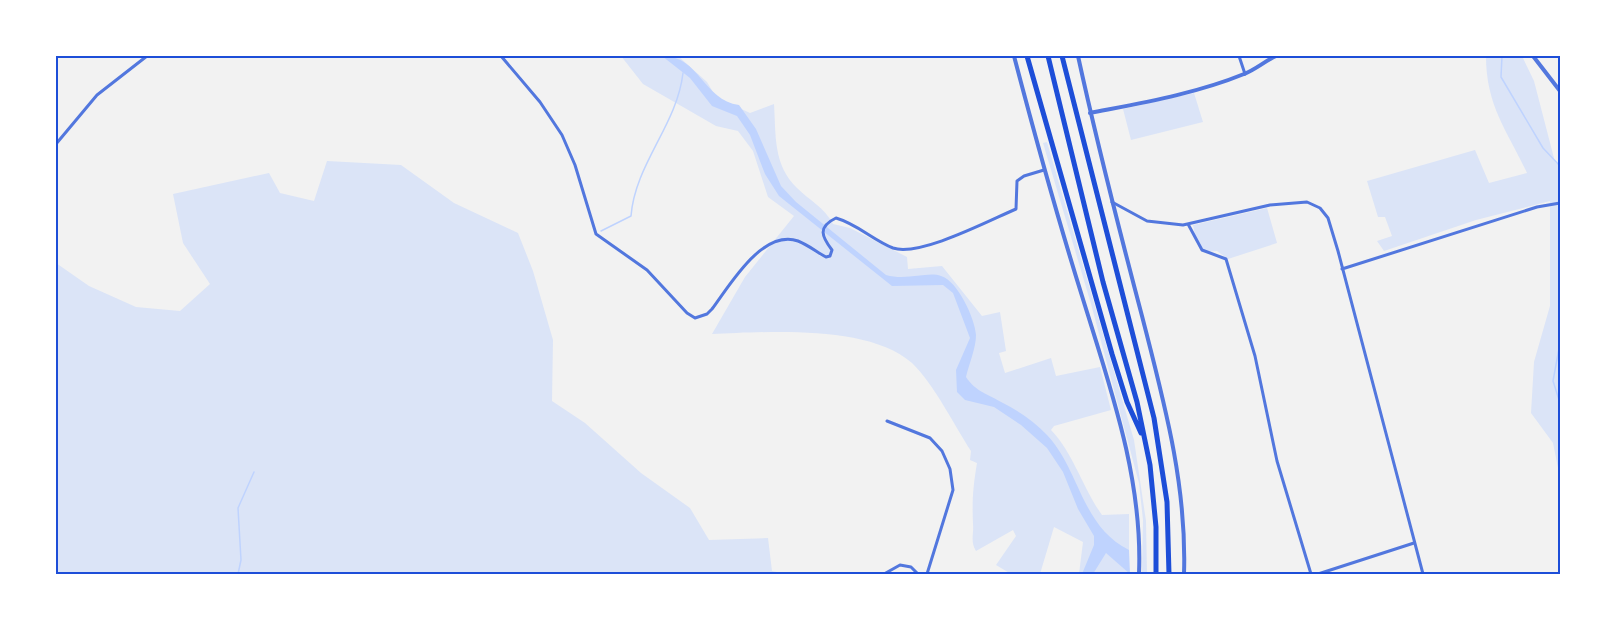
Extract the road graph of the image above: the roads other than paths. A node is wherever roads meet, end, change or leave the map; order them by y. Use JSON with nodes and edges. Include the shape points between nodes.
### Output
{"nodes":[{"id":1,"x":147,"y":56,"type":"edge"},
{"id":2,"x":501,"y":56,"type":"edge"},
{"id":3,"x":1014,"y":56,"type":"edge"},
{"id":4,"x":1027,"y":56,"type":"edge"},
{"id":5,"x":1048,"y":56,"type":"edge"},
{"id":6,"x":1062,"y":56,"type":"edge"},
{"id":7,"x":1078,"y":56,"type":"edge"},
{"id":8,"x":1239,"y":56,"type":"edge"},
{"id":9,"x":1276,"y":56,"type":"edge"},
{"id":10,"x":1533,"y":56,"type":"edge"},
{"id":11,"x":1245,"y":74,"type":"junction"},
{"id":12,"x":1560,"y":91,"type":"edge"},
{"id":13,"x":1090,"y":113,"type":"junction"},
{"id":14,"x":56,"y":144,"type":"edge"},
{"id":15,"x":1044,"y":170,"type":"junction"},
{"id":16,"x":1112,"y":202,"type":"junction"},
{"id":17,"x":1560,"y":203,"type":"edge"},
{"id":18,"x":1188,"y":225,"type":"junction"},
{"id":19,"x":1342,"y":269,"type":"junction"},
{"id":20,"x":887,"y":421,"type":"dead end"},
{"id":21,"x":1145,"y":442,"type":"junction"},
{"id":22,"x":1414,"y":543,"type":"junction"},
{"id":23,"x":884,"y":574,"type":"edge"},
{"id":24,"x":918,"y":574,"type":"edge"},
{"id":25,"x":927,"y":574,"type":"edge"},
{"id":26,"x":1139,"y":574,"type":"edge"},
{"id":27,"x":1156,"y":574,"type":"edge"},
{"id":28,"x":1169,"y":574,"type":"edge"},
{"id":29,"x":1184,"y":574,"type":"edge"},
{"id":30,"x":1311,"y":574,"type":"edge"},
{"id":31,"x":1318,"y":574,"type":"edge"},
{"id":32,"x":1423,"y":574,"type":"edge"}],
"edges":[{"from":1,"to":14,"type":"street","via":[[97,94]]},
{"from":2,"to":15,"type":"street","via":[[562,135],[596,234],[648,270],[695,318],[712,309],[753,256],[768,245],[798,241],[830,256],[832,250],[822,234],[829,221],[836,218],[900,250],[923,247],[1017,209],[1018,180]]},
{"from":3,"to":15,"type":"street"},
{"from":4,"to":21,"type":"highway","via":[[1112,354]]},
{"from":5,"to":21,"type":"highway"},
{"from":6,"to":28,"type":"highway","via":[[1154,418],[1167,502]]},
{"from":7,"to":13,"type":"street"},
{"from":8,"to":11,"type":"street"},
{"from":9,"to":11,"type":"street"},
{"from":10,"to":12,"type":"street"},
{"from":11,"to":13,"type":"street","via":[[1174,95]]},
{"from":13,"to":16,"type":"street"},
{"from":15,"to":26,"type":"street","via":[[1126,445],[1136,504]]},
{"from":16,"to":18,"type":"street","via":[[1147,221]]},
{"from":16,"to":29,"type":"street","via":[[1174,446],[1183,503]]},
{"from":17,"to":19,"type":"street"},
{"from":18,"to":19,"type":"street","via":[[1270,205],[1307,202],[1320,208],[1328,218]]},
{"from":18,"to":30,"type":"street","via":[[1202,250],[1226,259],[1232,276],[1255,356],[1277,461]]},
{"from":19,"to":22,"type":"street"},
{"from":20,"to":25,"type":"street","via":[[930,438],[942,451],[950,469],[953,490]]},
{"from":21,"to":27,"type":"highway","via":[[1154,502]]},
{"from":22,"to":31,"type":"street"},
{"from":22,"to":32,"type":"street"},
{"from":23,"to":24,"type":"street","via":[[900,565],[911,567]]}]}
